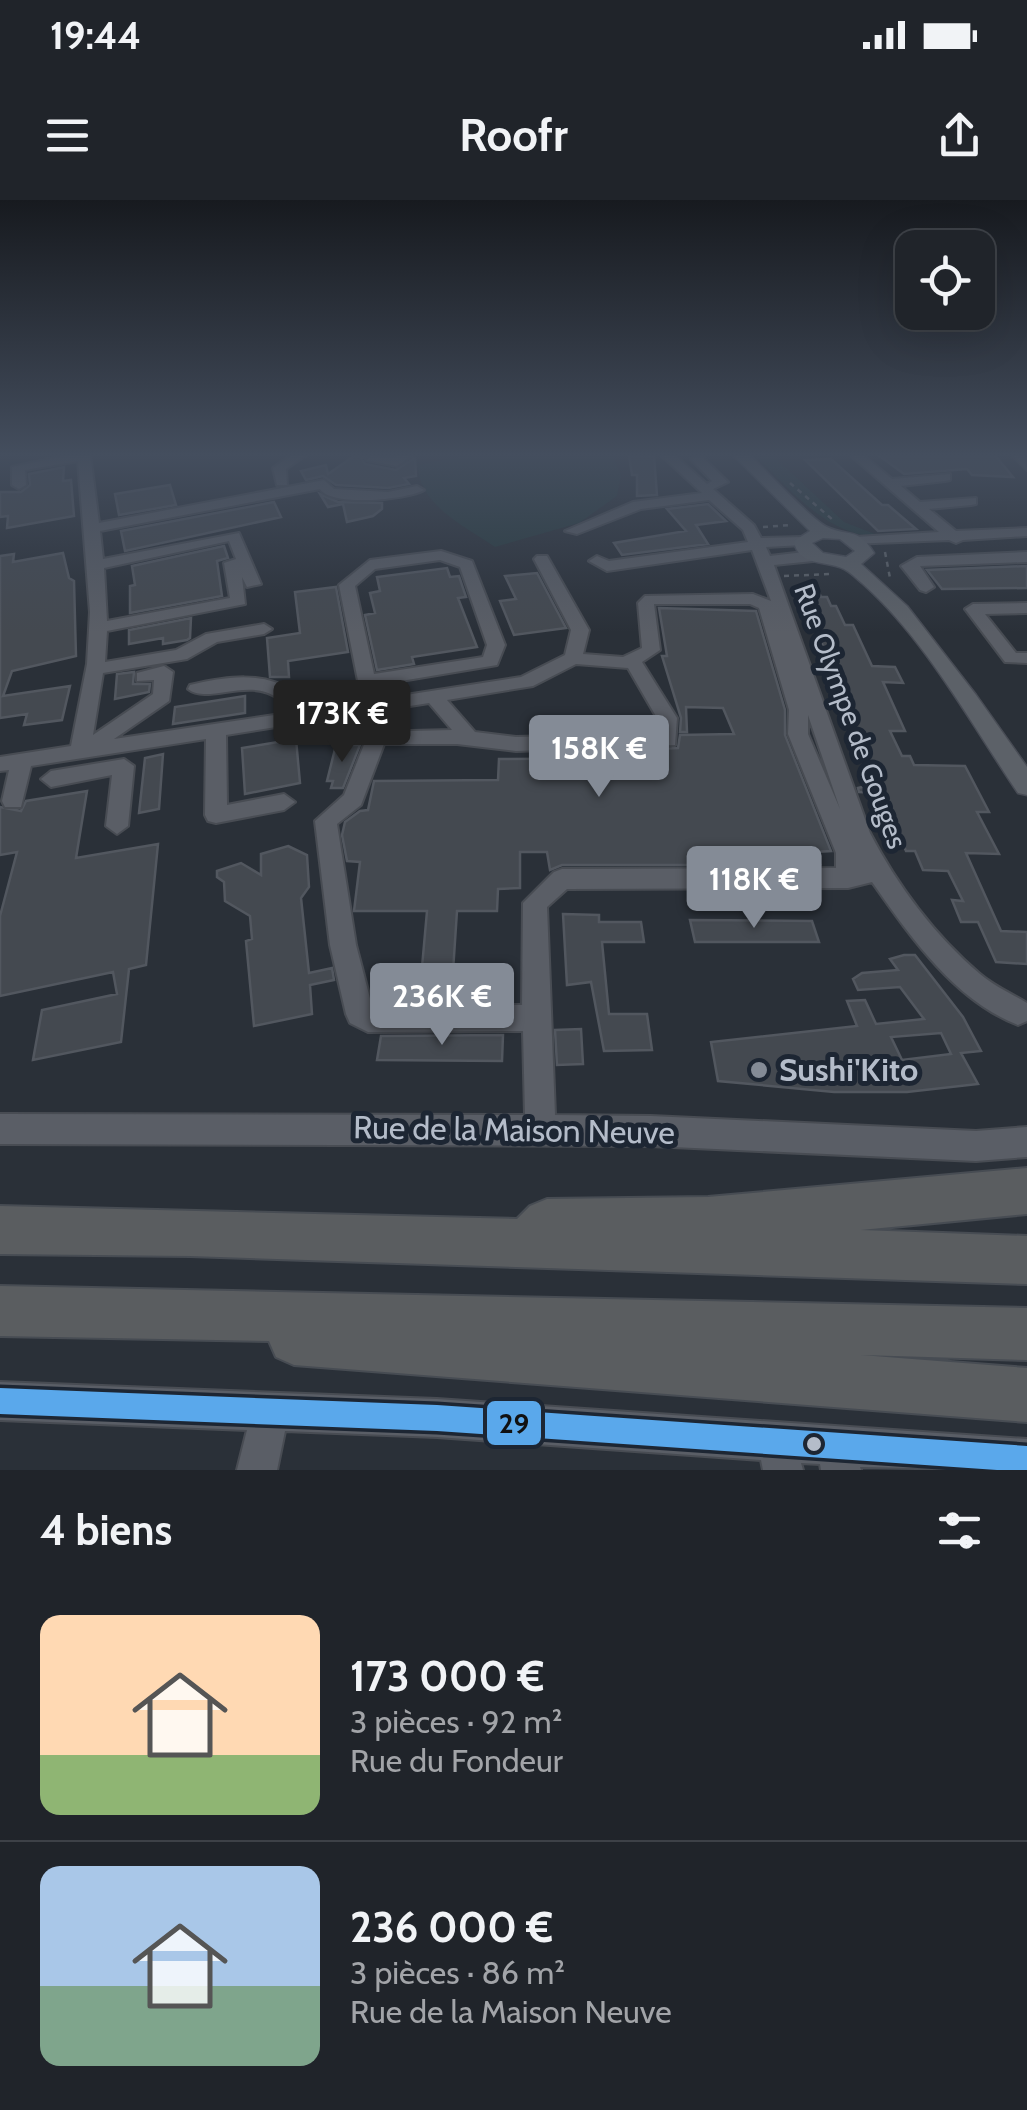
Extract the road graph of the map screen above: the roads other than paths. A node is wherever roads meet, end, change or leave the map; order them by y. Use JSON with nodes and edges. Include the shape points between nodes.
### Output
{"nodes":[{"id":1,"x":91,"y":513,"type":"edge"},
{"id":2,"x":170,"y":513,"type":"edge"},
{"id":3,"x":618,"y":513,"type":"edge"},
{"id":4,"x":734,"y":513,"type":"edge"},
{"id":5,"x":803,"y":513,"type":"edge"},
{"id":6,"x":903,"y":513,"type":"edge"},
{"id":7,"x":924,"y":513,"type":"edge"},
{"id":8,"x":92,"y":528,"type":"junction"},
{"id":9,"x":572,"y":532,"type":"dead end"},
{"id":10,"x":824,"y":533,"type":"junction"},
{"id":11,"x":1024,"y":546,"type":"edge"},
{"id":12,"x":957,"y":547,"type":"junction"},
{"id":13,"x":808,"y":548,"type":"junction"},
{"id":14,"x":868,"y":551,"type":"junction"},
{"id":15,"x":762,"y":556,"type":"junction"},
{"id":16,"x":542,"y":558,"type":"dead end"},
{"id":17,"x":597,"y":561,"type":"dead end"},
{"id":18,"x":232,"y":563,"type":"dead end"},
{"id":19,"x":96,"y":565,"type":"junction"},
{"id":20,"x":253,"y":584,"type":"dead end"},
{"id":21,"x":926,"y":587,"type":"dead end"},
{"id":22,"x":1027,"y":608,"type":"edge"},
{"id":23,"x":98,"y":628,"type":"junction"},
{"id":24,"x":264,"y":629,"type":"dead end"},
{"id":25,"x":573,"y":658,"type":"junction"},
{"id":26,"x":1027,"y":658,"type":"edge"},
{"id":27,"x":633,"y":662,"type":"junction"},
{"id":28,"x":95,"y":669,"type":"junction"},
{"id":29,"x":144,"y":676,"type":"dead end"},
{"id":30,"x":367,"y":680,"type":"junction"},
{"id":31,"x":197,"y":689,"type":"dead end"},
{"id":32,"x":434,"y":696,"type":"junction"},
{"id":33,"x":372,"y":706,"type":"junction"},
{"id":34,"x":291,"y":718,"type":"junction"},
{"id":35,"x":216,"y":730,"type":"junction"},
{"id":36,"x":469,"y":738,"type":"junction"},
{"id":37,"x":108,"y":747,"type":"junction"},
{"id":38,"x":80,"y":751,"type":"junction"},
{"id":39,"x":11,"y":762,"type":"edge"},
{"id":40,"x":101,"y":770,"type":"junction"},
{"id":41,"x":51,"y":779,"type":"dead end"},
{"id":42,"x":1027,"y":786,"type":"edge"},
{"id":43,"x":13,"y":801,"type":"dead end"},
{"id":44,"x":284,"y":802,"type":"dead end"},
{"id":45,"x":116,"y":826,"type":"dead end"},
{"id":46,"x":882,"y":876,"type":"junction"},
{"id":47,"x":848,"y":878,"type":"junction"},
{"id":48,"x":1018,"y":1012,"type":"dead end"},
{"id":49,"x":536,"y":1018,"type":"junction"},
{"id":50,"x":0,"y":1129,"type":"edge"},
{"id":51,"x":541,"y":1130,"type":"junction"},
{"id":52,"x":1027,"y":1142,"type":"edge"},
{"id":53,"x":1027,"y":1191,"type":"edge"},
{"id":54,"x":0,"y":1230,"type":"edge"},
{"id":55,"x":524,"y":1245,"type":"junction"},
{"id":56,"x":1027,"y":1260,"type":"edge"},
{"id":57,"x":0,"y":1311,"type":"edge"},
{"id":58,"x":286,"y":1315,"type":"junction"},
{"id":59,"x":1027,"y":1334,"type":"edge"},
{"id":60,"x":1027,"y":1395,"type":"edge"},
{"id":61,"x":0,"y":1401,"type":"edge"},
{"id":62,"x":271,"y":1411,"type":"junction"},
{"id":63,"x":780,"y":1455,"type":"edge"},
{"id":64,"x":839,"y":1457,"type":"edge"},
{"id":65,"x":1027,"y":1459,"type":"edge"},
{"id":66,"x":257,"y":1470,"type":"edge"}],
"edges":[{"from":1,"to":8,"type":"street"},
{"from":2,"to":8,"type":"street"},
{"from":3,"to":9,"type":"street"},
{"from":4,"to":15,"type":"street","name":"Rue Olympe de Gouges","via":[[750,528]]},
{"from":5,"to":10,"type":"main road"},
{"from":6,"to":14,"type":"street","via":[[923,530]]},
{"from":7,"to":12,"type":"street"},
{"from":8,"to":19,"type":"street"},
{"from":10,"to":13,"type":"main road"},
{"from":10,"to":14,"type":"main road"},
{"from":11,"to":12,"type":"street"},
{"from":11,"to":12,"type":"street"},
{"from":12,"to":14,"type":"street"},
{"from":12,"to":21,"type":"street","via":[[909,566]]},
{"from":13,"to":14,"type":"main road"},
{"from":13,"to":15,"type":"street","name":"Rue Olympe de Gouges"},
{"from":14,"to":42,"type":"main road","via":[[906,618]]},
{"from":15,"to":17,"type":"street","via":[[607,566]]},
{"from":15,"to":46,"type":"street","name":"Rue Olympe de Gouges","via":[[859,833]]},
{"from":16,"to":25,"type":"street","via":[[580,630]]},
{"from":18,"to":23,"type":"street","via":[[239,601]]},
{"from":19,"to":20,"type":"street","via":[[234,536]]},
{"from":19,"to":23,"type":"street"},
{"from":22,"to":26,"type":"street","via":[[974,609],[1011,658]]},
{"from":23,"to":28,"type":"street"},
{"from":24,"to":28,"type":"street","via":[[212,638],[182,655]]},
{"from":25,"to":27,"type":"street"},
{"from":25,"to":32,"type":"street","via":[[526,682]]},
{"from":27,"to":36,"type":"street","via":[[667,718],[668,740],[516,744]]},
{"from":27,"to":47,"type":"street","via":[[651,650],[646,603],[652,599],[753,599],[766,605],[799,710],[798,734],[847,852]]},
{"from":28,"to":38,"type":"street"},
{"from":29,"to":38,"type":"street","via":[[164,672],[162,697]]},
{"from":30,"to":30,"type":"street","via":[[348,585],[370,565],[441,554],[467,564],[496,645],[491,661]]},
{"from":30,"to":33,"type":"street"},
{"from":31,"to":34,"type":"street","via":[[243,682],[275,687],[288,697]]},
{"from":32,"to":33,"type":"street"},
{"from":32,"to":36,"type":"street"},
{"from":33,"to":34,"type":"street"},
{"from":34,"to":35,"type":"street"},
{"from":35,"to":37,"type":"street"},
{"from":35,"to":44,"type":"street","via":[[216,815]]},
{"from":36,"to":49,"type":"street","via":[[376,737],[354,799],[326,821],[350,981],[360,1014],[368,1019]]},
{"from":37,"to":38,"type":"street"},
{"from":37,"to":40,"type":"street"},
{"from":38,"to":39,"type":"street"},
{"from":39,"to":43,"type":"street"},
{"from":40,"to":41,"type":"street"},
{"from":40,"to":45,"type":"street","via":[[124,766]]},
{"from":46,"to":47,"type":"street"},
{"from":46,"to":48,"type":"street","name":"Rue Olympe de Gouges","via":[[972,984]]},
{"from":47,"to":49,"type":"street","via":[[562,879],[535,903]]},
{"from":49,"to":51,"type":"street"},
{"from":50,"to":51,"type":"street","name":"Rue de la Maison Neuve"},
{"from":51,"to":52,"type":"street","name":"Rue de la Maison Neuve","via":[[976,1146]]},
{"from":53,"to":55,"type":"highway","via":[[708,1221],[547,1224]]},
{"from":54,"to":55,"type":"highway"},
{"from":55,"to":56,"type":"highway"},
{"from":57,"to":58,"type":"highway"},
{"from":58,"to":59,"type":"highway"},
{"from":58,"to":60,"type":"highway","via":[[294,1339]]},
{"from":61,"to":62,"type":"street"},
{"from":62,"to":63,"type":"street"},
{"from":62,"to":66,"type":"street"},
{"from":63,"to":64,"type":"street"},
{"from":64,"to":65,"type":"street"}]}
